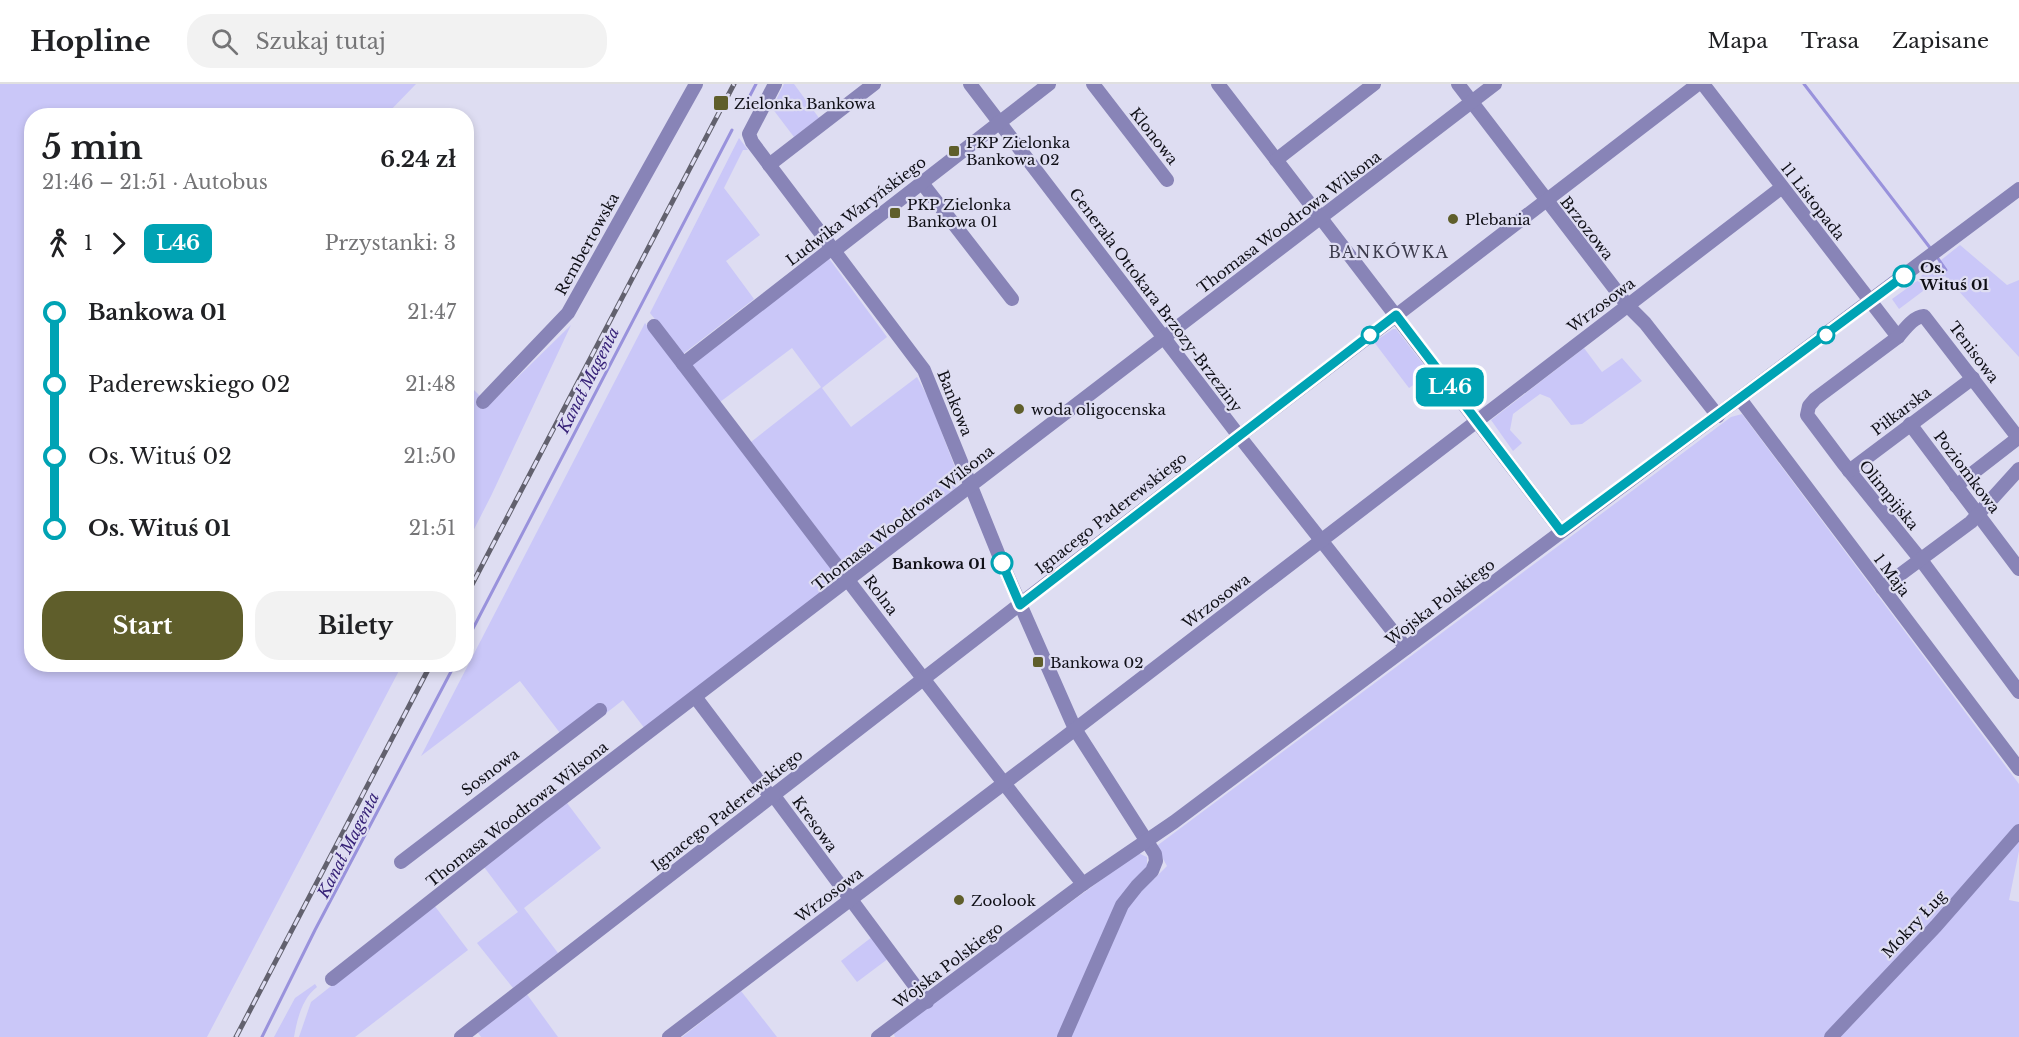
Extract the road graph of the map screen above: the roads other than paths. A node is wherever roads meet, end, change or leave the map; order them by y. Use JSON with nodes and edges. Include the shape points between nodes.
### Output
{"nodes":[{"id":1,"x":696,"y":84,"type":"edge"},
{"id":2,"x":775,"y":84,"type":"edge"},
{"id":3,"x":874,"y":84,"type":"edge"},
{"id":4,"x":970,"y":84,"type":"edge"},
{"id":5,"x":1049,"y":84,"type":"edge"},
{"id":6,"x":1093,"y":84,"type":"edge"},
{"id":7,"x":1218,"y":84,"type":"edge"},
{"id":8,"x":1374,"y":84,"type":"edge"},
{"id":9,"x":1458,"y":84,"type":"edge"},
{"id":10,"x":1495,"y":84,"type":"edge"},
{"id":11,"x":1700,"y":84,"type":"edge"},
{"id":12,"x":1472,"y":103,"type":"junction"},
{"id":13,"x":999,"y":122,"type":"junction"},
{"id":14,"x":1276,"y":160,"type":"junction"},
{"id":15,"x":769,"y":165,"type":"junction"},
{"id":16,"x":1167,"y":180,"type":"dead end"},
{"id":17,"x":922,"y":183,"type":"junction"},
{"id":18,"x":1781,"y":188,"type":"junction"},
{"id":19,"x":2019,"y":189,"type":"edge"},
{"id":20,"x":1546,"y":201,"type":"junction"},
{"id":21,"x":1321,"y":218,"type":"junction"},
{"id":22,"x":834,"y":250,"type":"junction"},
{"id":23,"x":1012,"y":299,"type":"dead end"},
{"id":24,"x":1870,"y":302,"type":"junction"},
{"id":25,"x":1628,"y":306,"type":"junction"},
{"id":26,"x":1396,"y":315,"type":"junction"},
{"id":27,"x":654,"y":326,"type":"dead end"},
{"id":28,"x":1163,"y":338,"type":"junction"},
{"id":29,"x":1898,"y":338,"type":"junction"},
{"id":30,"x":683,"y":364,"type":"junction"},
{"id":31,"x":1973,"y":378,"type":"junction"},
{"id":32,"x":1740,"y":399,"type":"junction"},
{"id":33,"x":483,"y":402,"type":"dead end"},
{"id":34,"x":1718,"y":416,"type":"junction"},
{"id":35,"x":1476,"y":421,"type":"junction"},
{"id":36,"x":1910,"y":424,"type":"junction"},
{"id":37,"x":1239,"y":436,"type":"junction"},
{"id":38,"x":2019,"y":438,"type":"edge"},
{"id":39,"x":2019,"y":469,"type":"edge"},
{"id":40,"x":1849,"y":471,"type":"junction"},
{"id":41,"x":970,"y":486,"type":"junction"},
{"id":42,"x":1956,"y":486,"type":"junction"},
{"id":43,"x":1977,"y":514,"type":"junction"},
{"id":44,"x":1561,"y":531,"type":"junction"},
{"id":45,"x":1322,"y":540,"type":"junction"},
{"id":46,"x":1921,"y":560,"type":"junction"},
{"id":47,"x":2019,"y":569,"type":"edge"},
{"id":48,"x":849,"y":580,"type":"junction"},
{"id":49,"x":1882,"y":588,"type":"junction"},
{"id":50,"x":1020,"y":605,"type":"junction"},
{"id":51,"x":1407,"y":648,"type":"junction"},
{"id":52,"x":922,"y":680,"type":"junction"},
{"id":53,"x":2019,"y":693,"type":"edge"},
{"id":54,"x":696,"y":698,"type":"junction"},
{"id":55,"x":600,"y":710,"type":"dead end"},
{"id":56,"x":1075,"y":729,"type":"junction"},
{"id":57,"x":2019,"y":769,"type":"edge"},
{"id":58,"x":1002,"y":783,"type":"junction"},
{"id":59,"x":772,"y":796,"type":"junction"},
{"id":60,"x":2019,"y":831,"type":"edge"},
{"id":61,"x":1147,"y":841,"type":"junction"},
{"id":62,"x":401,"y":862,"type":"dead end"},
{"id":63,"x":1083,"y":884,"type":"junction"},
{"id":64,"x":850,"y":900,"type":"junction"},
{"id":65,"x":332,"y":979,"type":"dead end"},
{"id":66,"x":927,"y":1002,"type":"junction"},
{"id":67,"x":880,"y":1036,"type":"edge"},
{"id":68,"x":461,"y":1037,"type":"edge"},
{"id":69,"x":669,"y":1037,"type":"edge"},
{"id":70,"x":1064,"y":1037,"type":"edge"},
{"id":71,"x":1831,"y":1037,"type":"edge"}],
"edges":[{"from":1,"to":33,"type":"street","name":"Rembertowska","via":[[568,313]]},
{"from":2,"to":15,"type":"street","name":"Bankowa","via":[[750,134]]},
{"from":3,"to":15,"type":"street"},
{"from":4,"to":13,"type":"street","name":"Generała Ottokara Brzozy-Brzeziny"},
{"from":5,"to":13,"type":"street","name":"Ludwika Waryńskiego"},
{"from":6,"to":16,"type":"street","name":"Klonowa"},
{"from":7,"to":14,"type":"street"},
{"from":8,"to":14,"type":"street"},
{"from":9,"to":12,"type":"street","name":"Brzozowa"},
{"from":10,"to":12,"type":"street","name":"Thomasa Woodrowa Wilsona"},
{"from":11,"to":18,"type":"street","name":"11 Listopada"},
{"from":11,"to":20,"type":"street","name":"Ignacego Paderewskiego"},
{"from":12,"to":20,"type":"street","name":"Brzozowa"},
{"from":12,"to":21,"type":"street","name":"Thomasa Woodrowa Wilsona"},
{"from":13,"to":17,"type":"street","name":"Ludwika Waryńskiego"},
{"from":13,"to":28,"type":"street","name":"Generała Ottokara Brzozy-Brzeziny"},
{"from":14,"to":21,"type":"street"},
{"from":15,"to":22,"type":"street","name":"Bankowa"},
{"from":17,"to":22,"type":"street","name":"Ludwika Waryńskiego"},
{"from":17,"to":23,"type":"street"},
{"from":18,"to":24,"type":"street","name":"11 Listopada"},
{"from":18,"to":25,"type":"street","name":"Wrzosowa"},
{"from":19,"to":24,"type":"street","name":"Wojska Polskiego"},
{"from":20,"to":25,"type":"street","name":"Brzozowa"},
{"from":20,"to":26,"type":"street","name":"Ignacego Paderewskiego"},
{"from":21,"to":26,"type":"street"},
{"from":21,"to":28,"type":"street","name":"Thomasa Woodrowa Wilsona"},
{"from":22,"to":30,"type":"street","name":"Ludwika Waryńskiego"},
{"from":22,"to":41,"type":"street","name":"Bankowa","via":[[924,370]]},
{"from":24,"to":29,"type":"street","name":"11 Listopada"},
{"from":24,"to":32,"type":"street","name":"Wojska Polskiego"},
{"from":25,"to":34,"type":"street","name":"Brzozowa"},
{"from":25,"to":35,"type":"street","name":"Wrzosowa"},
{"from":26,"to":35,"type":"street"},
{"from":26,"to":37,"type":"street","name":"Ignacego Paderewskiego"},
{"from":27,"to":30,"type":"street","name":"Rolna"},
{"from":28,"to":37,"type":"street","name":"Generała Ottokara Brzozy-Brzeziny"},
{"from":28,"to":41,"type":"street","name":"Thomasa Woodrowa Wilsona"},
{"from":29,"to":31,"type":"street","name":"Tenisowa","via":[[1924,316]]},
{"from":29,"to":40,"type":"street","name":"Olimpijska","via":[[1809,406],[1807,415]]},
{"from":30,"to":48,"type":"street","name":"Rolna"},
{"from":31,"to":36,"type":"street","name":"Piłkarska"},
{"from":31,"to":38,"type":"street","name":"Tenisowa"},
{"from":32,"to":34,"type":"street","name":"Wojska Polskiego"},
{"from":32,"to":49,"type":"street","name":"1 Maja"},
{"from":34,"to":44,"type":"street","name":"Wojska Polskiego"},
{"from":35,"to":44,"type":"street"},
{"from":35,"to":45,"type":"street","name":"Wrzosowa"},
{"from":36,"to":40,"type":"street","name":"Piłkarska"},
{"from":36,"to":42,"type":"street","name":"Poziomkowa"},
{"from":37,"to":45,"type":"street","name":"Generała Ottokara Brzozy-Brzeziny"},
{"from":37,"to":50,"type":"street","name":"Ignacego Paderewskiego"},
{"from":38,"to":42,"type":"street"},
{"from":39,"to":43,"type":"street"},
{"from":40,"to":46,"type":"street","name":"Olimpijska"},
{"from":41,"to":48,"type":"street","name":"Thomasa Woodrowa Wilsona"},
{"from":41,"to":50,"type":"street","name":"Bankowa"},
{"from":42,"to":43,"type":"street","name":"Poziomkowa"},
{"from":43,"to":46,"type":"street"},
{"from":43,"to":47,"type":"street","name":"Poziomkowa"},
{"from":44,"to":51,"type":"street","name":"Wojska Polskiego"},
{"from":45,"to":51,"type":"street","name":"Generała Ottokara Brzozy-Brzeziny"},
{"from":45,"to":56,"type":"street","name":"Wrzosowa"},
{"from":46,"to":49,"type":"street"},
{"from":46,"to":53,"type":"street","name":"Olimpijska"},
{"from":48,"to":52,"type":"street","name":"Rolna"},
{"from":48,"to":54,"type":"street","name":"Thomasa Woodrowa Wilsona"},
{"from":49,"to":57,"type":"street","name":"1 Maja"},
{"from":50,"to":52,"type":"street","name":"Ignacego Paderewskiego"},
{"from":50,"to":56,"type":"street","name":"Bankowa"},
{"from":51,"to":61,"type":"street","name":"Wojska Polskiego"},
{"from":52,"to":58,"type":"street","name":"Rolna"},
{"from":52,"to":59,"type":"street","name":"Ignacego Paderewskiego"},
{"from":54,"to":59,"type":"street","name":"Kresowa"},
{"from":54,"to":65,"type":"street","name":"Thomasa Woodrowa Wilsona"},
{"from":55,"to":62,"type":"street","name":"Sosnowa"},
{"from":56,"to":58,"type":"street","name":"Wrzosowa"},
{"from":56,"to":61,"type":"street","name":"Bankowa"},
{"from":58,"to":63,"type":"street","name":"Rolna"},
{"from":58,"to":64,"type":"street","name":"Wrzosowa"},
{"from":59,"to":64,"type":"street","name":"Kresowa"},
{"from":59,"to":68,"type":"street","name":"Ignacego Paderewskiego"},
{"from":60,"to":71,"type":"street","name":"Mokry Ług"},
{"from":61,"to":63,"type":"street","name":"Wojska Polskiego"},
{"from":61,"to":70,"type":"street","name":"Bankowa","via":[[1155,854],[1155,867],[1122,905]]},
{"from":63,"to":66,"type":"street","name":"Wojska Polskiego"},
{"from":64,"to":66,"type":"street","name":"Kresowa"},
{"from":64,"to":69,"type":"street","name":"Wrzosowa"},
{"from":66,"to":67,"type":"street","name":"Wojska Polskiego"}]}
